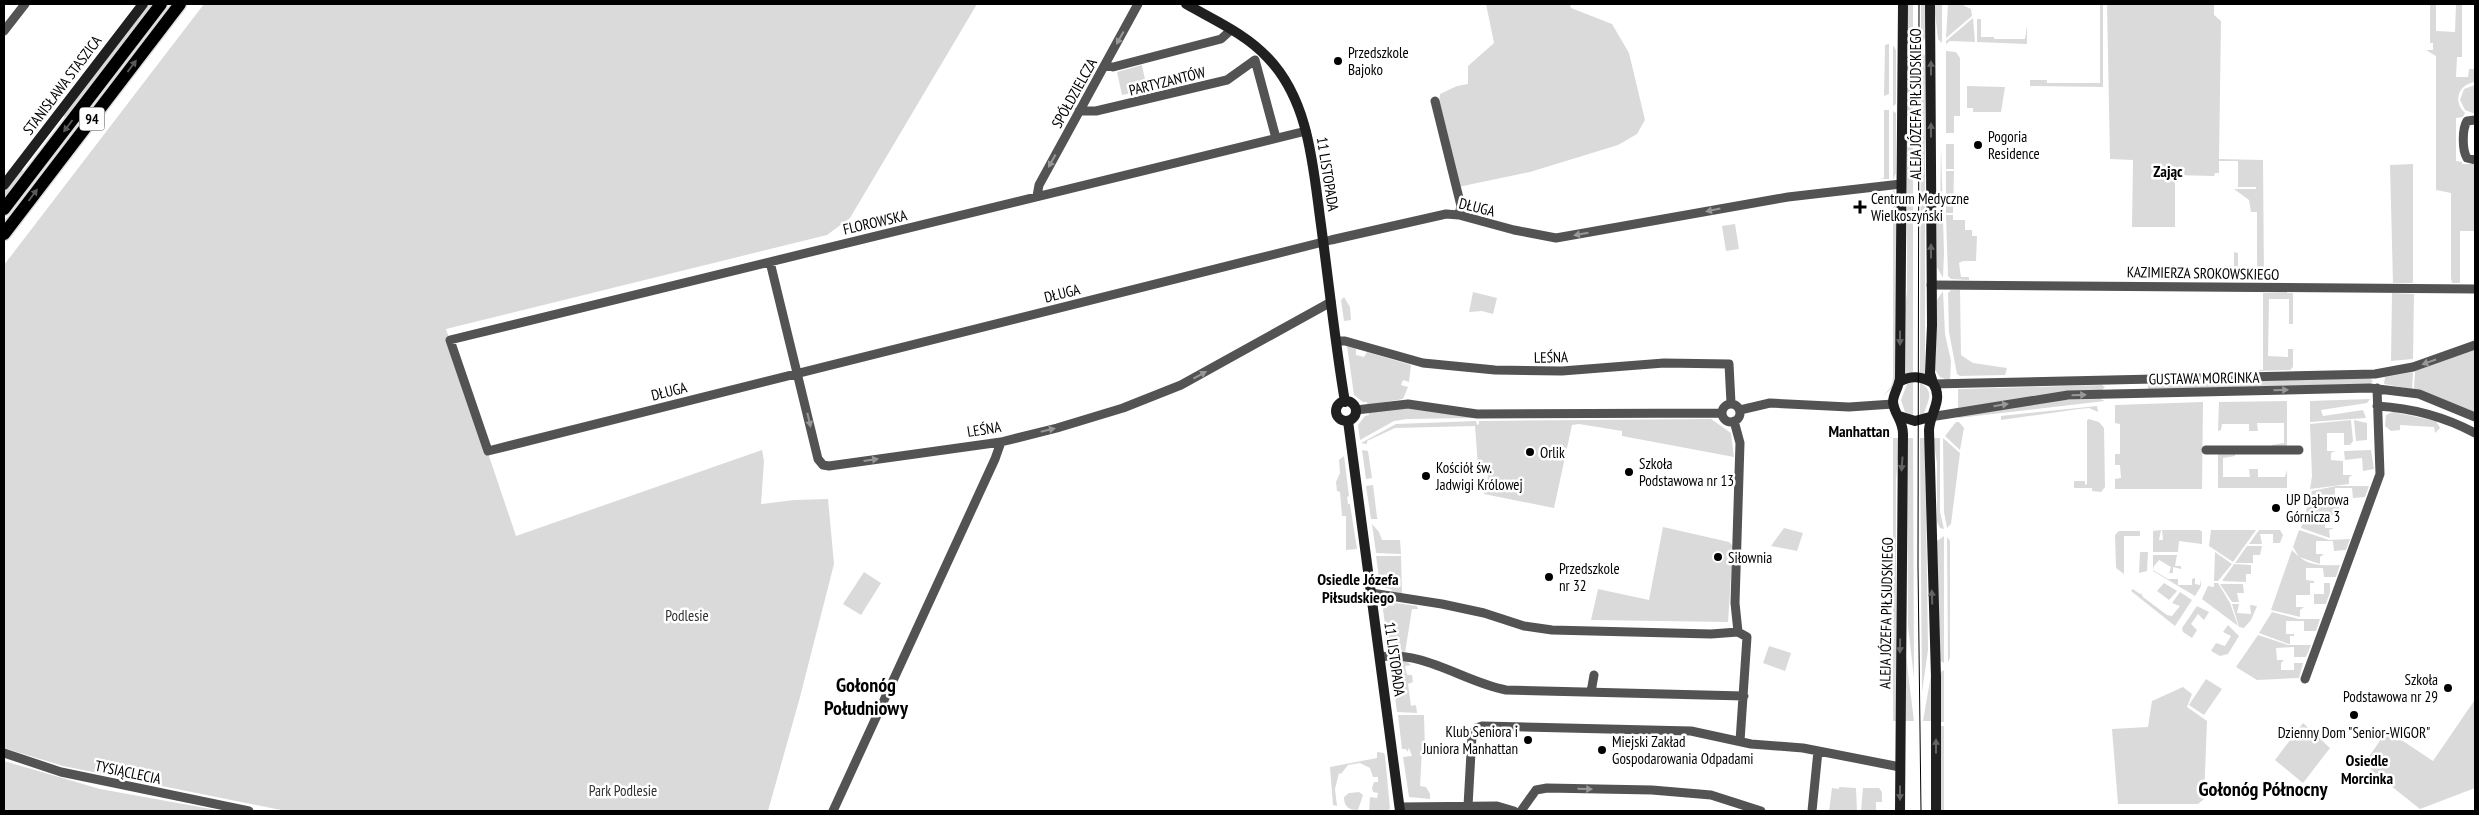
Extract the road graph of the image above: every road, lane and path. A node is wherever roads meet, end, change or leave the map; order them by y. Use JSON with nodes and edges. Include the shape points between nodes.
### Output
{"nodes":[{"id":1,"x":25,"y":4,"type":"edge"},
{"id":2,"x":143,"y":4,"type":"edge"},
{"id":3,"x":161,"y":4,"type":"edge"},
{"id":4,"x":180,"y":4,"type":"edge"},
{"id":5,"x":1138,"y":4,"type":"edge"},
{"id":6,"x":1186,"y":4,"type":"edge"},
{"id":7,"x":1904,"y":4,"type":"edge"},
{"id":8,"x":1930,"y":4,"type":"edge"},
{"id":9,"x":1231,"y":30,"type":"junction"},
{"id":10,"x":4,"y":31,"type":"edge"},
{"id":11,"x":1105,"y":65,"type":"junction"},
{"id":12,"x":1435,"y":101,"type":"dead end"},
{"id":13,"x":1079,"y":111,"type":"junction"},
{"id":14,"x":2475,"y":120,"type":"edge"},
{"id":15,"x":1306,"y":131,"type":"junction"},
{"id":16,"x":1276,"y":138,"type":"junction"},
{"id":17,"x":2475,"y":160,"type":"edge"},
{"id":18,"x":1902,"y":184,"type":"junction"},
{"id":19,"x":4,"y":185,"type":"edge"},
{"id":20,"x":1037,"y":196,"type":"junction"},
{"id":21,"x":1761,"y":201,"type":"joint"},
{"id":22,"x":4,"y":209,"type":"edge"},
{"id":23,"x":1458,"y":215,"type":"junction"},
{"id":24,"x":4,"y":234,"type":"edge"},
{"id":25,"x":1323,"y":242,"type":"junction"},
{"id":26,"x":770,"y":262,"type":"junction"},
{"id":27,"x":1931,"y":285,"type":"junction"},
{"id":28,"x":2475,"y":289,"type":"edge"},
{"id":29,"x":1331,"y":302,"type":"junction"},
{"id":30,"x":450,"y":340,"type":"joint"},
{"id":31,"x":1337,"y":341,"type":"junction"},
{"id":32,"x":2475,"y":345,"type":"edge"},
{"id":33,"x":797,"y":373,"type":"junction"},
{"id":34,"x":2110,"y":380,"type":"junction"},
{"id":35,"x":1899,"y":382,"type":"junction"},
{"id":36,"x":1933,"y":383,"type":"junction"},
{"id":37,"x":2377,"y":388,"type":"junction"},
{"id":38,"x":2110,"y":394,"type":"junction"},
{"id":39,"x":1345,"y":402,"type":"junction"},
{"id":40,"x":1731,"y":403,"type":"junction"},
{"id":41,"x":1893,"y":404,"type":"junction"},
{"id":42,"x":2377,"y":406,"type":"junction"},
{"id":43,"x":1356,"y":410,"type":"junction"},
{"id":44,"x":1740,"y":410,"type":"junction"},
{"id":45,"x":1722,"y":413,"type":"junction"},
{"id":46,"x":1899,"y":416,"type":"junction"},
{"id":47,"x":1930,"y":417,"type":"junction"},
{"id":48,"x":2475,"y":417,"type":"edge"},
{"id":49,"x":1348,"y":421,"type":"junction"},
{"id":50,"x":1734,"y":421,"type":"junction"},
{"id":51,"x":2475,"y":433,"type":"edge"},
{"id":52,"x":1001,"y":442,"type":"junction"},
{"id":53,"x":2206,"y":450,"type":"dead end"},
{"id":54,"x":2299,"y":450,"type":"dead end"},
{"id":55,"x":1371,"y":593,"type":"junction"},
{"id":56,"x":1738,"y":632,"type":"junction"},
{"id":57,"x":1380,"y":656,"type":"junction"},
{"id":58,"x":1594,"y":675,"type":"dead end"},
{"id":59,"x":2306,"y":679,"type":"dead end"},
{"id":60,"x":1591,"y":692,"type":"junction"},
{"id":61,"x":1744,"y":696,"type":"junction"},
{"id":62,"x":1740,"y":741,"type":"junction"},
{"id":63,"x":1818,"y":751,"type":"junction"},
{"id":64,"x":4,"y":753,"type":"edge"},
{"id":65,"x":1900,"y":767,"type":"junction"},
{"id":66,"x":1468,"y":806,"type":"junction"},
{"id":67,"x":1400,"y":809,"type":"edge"},
{"id":68,"x":249,"y":811,"type":"edge"},
{"id":69,"x":833,"y":811,"type":"edge"},
{"id":70,"x":1514,"y":811,"type":"edge"},
{"id":71,"x":1521,"y":811,"type":"edge"},
{"id":72,"x":1760,"y":811,"type":"edge"},
{"id":73,"x":1812,"y":811,"type":"edge"},
{"id":74,"x":1900,"y":811,"type":"edge"},
{"id":75,"x":1936,"y":811,"type":"edge"}],
"edges":[{"from":1,"to":10,"type":"street"},
{"from":2,"to":19,"type":"street","name":"STANISŁAWA STASZICA"},
{"from":3,"to":22,"type":"main road","number":"94","one_way":true},
{"from":24,"to":4,"type":"main road","number":"94","one_way":true},
{"from":5,"to":11,"type":"street","name":"SPÓŁDZIELCZA","one_way":true},
{"from":6,"to":9,"type":"street","name":"11 LISTOPADA"},
{"from":7,"to":18,"type":"street","name":"ALEJA JÓZEFA PIŁSUDSKIEGO"},
{"from":27,"to":8,"type":"street","name":"ALEJA JÓZEFA PIŁSUDSKIEGO","one_way":true},
{"from":9,"to":11,"type":"street","via":[[1221,39],[1113,67]]},
{"from":9,"to":15,"type":"street","name":"11 LISTOPADA","via":[[1274,64],[1292,95]]},
{"from":11,"to":13,"type":"street","name":"SPÓŁDZIELCZA"},
{"from":12,"to":23,"type":"street","via":[[1460,206]]},
{"from":13,"to":16,"type":"street","name":"PARTYZANTÓW","via":[[1096,111],[1227,80],[1255,60]]},
{"from":13,"to":20,"type":"street","name":"SPÓŁDZIELCZA","one_way":true,"via":[[1039,185]]},
{"from":14,"to":17,"type":"street","via":[[2467,121],[2464,127],[2464,150],[2467,158]]},
{"from":15,"to":16,"type":"street","name":"FLOROWSKA"},
{"from":15,"to":25,"type":"street","name":"11 LISTOPADA"},
{"from":16,"to":20,"type":"street","name":"FLOROWSKA"},
{"from":18,"to":21,"type":"street","name":"ALEJA JÓZEFA PIŁSUDSKIEGO"},
{"from":18,"to":35,"type":"street","name":"ALEJA JÓZEFA PIŁSUDSKIEGO","one_way":true},
{"from":20,"to":26,"type":"street","name":"FLOROWSKA"},
{"from":21,"to":23,"type":"street","name":"DŁUGA","one_way":true,"via":[[1556,238]]},
{"from":23,"to":25,"type":"street","name":"DŁUGA","via":[[1446,214]]},
{"from":25,"to":29,"type":"street","name":"11 LISTOPADA"},
{"from":25,"to":33,"type":"street","name":"DŁUGA"},
{"from":26,"to":30,"type":"street","name":"FLOROWSKA"},
{"from":26,"to":33,"type":"street","name":"LEŚNA"},
{"from":27,"to":28,"type":"street","name":"KAZIMIERZA SROKOWSKIEGO"},
{"from":27,"to":36,"type":"street","name":"ALEJA JÓZEFA PIŁSUDSKIEGO","via":[[1930,376]]},
{"from":29,"to":31,"type":"street","name":"11 LISTOPADA"},
{"from":52,"to":29,"type":"street","name":"LEŚNA","one_way":true,"via":[[1160,395]]},
{"from":30,"to":33,"type":"street","name":"DŁUGA","via":[[488,451]]},
{"from":31,"to":39,"type":"street","name":"11 LISTOPADA"},
{"from":31,"to":40,"type":"street","name":"LEŚNA","via":[[1432,364],[1495,370],[1562,371],[1664,363],[1729,364]]},
{"from":32,"to":34,"type":"street","name":"GUSTAWA MORCINKA","one_way":true,"via":[[2421,365],[2378,374]]},
{"from":33,"to":52,"type":"street","name":"LEŚNA","one_way":true,"via":[[818,459],[823,465]]},
{"from":34,"to":36,"type":"street","name":"GUSTAWA MORCINKA"},
{"from":34,"to":38,"type":"street"},
{"from":35,"to":36,"type":"street","via":[[1914,377]]},
{"from":35,"to":41,"type":"street"},
{"from":36,"to":47,"type":"street","via":[[1938,400]]},
{"from":38,"to":37,"type":"street","name":"GUSTAWA MORCINKA","one_way":true},
{"from":37,"to":42,"type":"street"},
{"from":37,"to":48,"type":"street","name":"GUSTAWA MORCINKA","via":[[2418,394]]},
{"from":47,"to":38,"type":"street","name":"GUSTAWA MORCINKA","one_way":true,"via":[[2048,398]]},
{"from":39,"to":43,"type":"street","via":[[1351,403]]},
{"from":39,"to":49,"type":"street","via":[[1338,405],[1337,412],[1342,420]]},
{"from":40,"to":44,"type":"street"},
{"from":40,"to":45,"type":"street","via":[[1724,406]]},
{"from":41,"to":44,"type":"street","via":[[1849,407],[1770,403]]},
{"from":41,"to":46,"type":"street"},
{"from":42,"to":51,"type":"street","via":[[2410,410]]},
{"from":42,"to":59,"type":"street","via":[[2380,474]]},
{"from":43,"to":45,"type":"street","via":[[1408,404],[1477,414]]},
{"from":43,"to":49,"type":"street","via":[[1355,416]]},
{"from":44,"to":50,"type":"street"},
{"from":45,"to":50,"type":"street","via":[[1725,419]]},
{"from":46,"to":47,"type":"street","via":[[1914,421]]},
{"from":46,"to":65,"type":"street","name":"ALEJA JÓZEFA PIŁSUDSKIEGO","one_way":true,"via":[[1904,439]]},
{"from":75,"to":47,"type":"street","one_way":true},
{"from":49,"to":55,"type":"street","name":"11 LISTOPADA"},
{"from":50,"to":56,"type":"street","via":[[1740,443],[1735,604]]},
{"from":52,"to":69,"type":"street"},
{"from":53,"to":54,"type":"street"},
{"from":55,"to":56,"type":"street","via":[[1442,604],[1524,626],[1552,630]]},
{"from":55,"to":57,"type":"street","name":"11 LISTOPADA"},
{"from":56,"to":61,"type":"street","via":[[1747,637]]},
{"from":57,"to":60,"type":"street","via":[[1412,659],[1506,690]]},
{"from":57,"to":67,"type":"street","name":"11 LISTOPADA"},
{"from":58,"to":60,"type":"street"},
{"from":60,"to":61,"type":"street"},
{"from":61,"to":62,"type":"street"},
{"from":62,"to":63,"type":"street"},
{"from":62,"to":66,"type":"street","via":[[1685,730],[1479,727],[1474,729],[1471,740]]},
{"from":63,"to":65,"type":"street"},
{"from":63,"to":73,"type":"street"},
{"from":64,"to":68,"type":"street","name":"TYSIĄCLECIA","via":[[61,772]]},
{"from":65,"to":74,"type":"street","name":"ALEJA JÓZEFA PIŁSUDSKIEGO","one_way":true},
{"from":66,"to":67,"type":"street"},
{"from":66,"to":70,"type":"street","via":[[1506,807]]},
{"from":71,"to":72,"type":"street","one_way":true,"via":[[1536,790],[1547,788],[1711,795]]}]}
